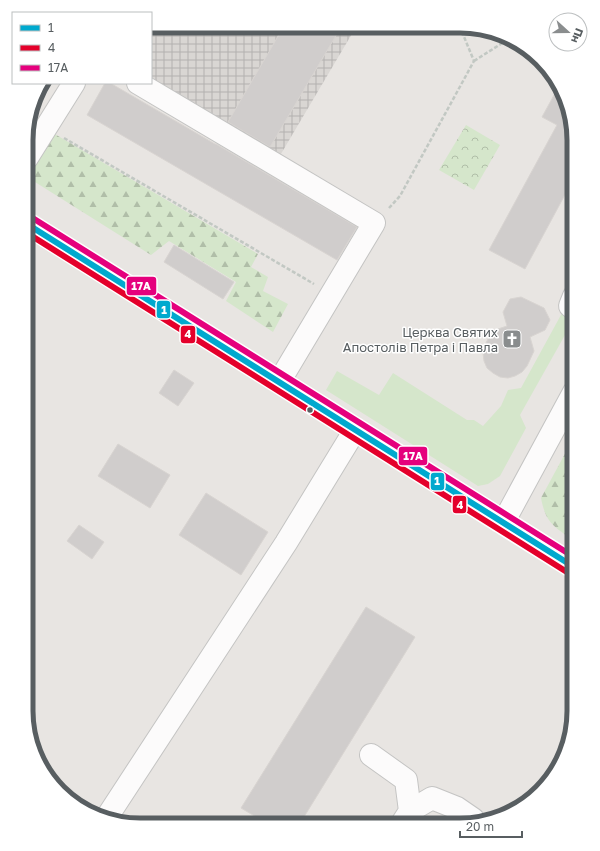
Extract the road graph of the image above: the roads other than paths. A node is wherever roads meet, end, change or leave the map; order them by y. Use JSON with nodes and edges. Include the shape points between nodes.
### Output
{"nodes":[{"id":1,"x":73,"y":84,"type":"edge"},
{"id":2,"x":140,"y":84,"type":"edge"},
{"id":3,"x":33,"y":149,"type":"edge"},
{"id":4,"x":33,"y":228,"type":"edge"},
{"id":5,"x":280,"y":382,"type":"junction"},
{"id":6,"x":567,"y":413,"type":"edge"},
{"id":7,"x":355,"y":430,"type":"junction"},
{"id":8,"x":503,"y":522,"type":"junction"},
{"id":9,"x":567,"y":563,"type":"edge"},
{"id":10,"x":371,"y":755,"type":"dead end"},
{"id":11,"x":109,"y":813,"type":"edge"},
{"id":12,"x":470,"y":817,"type":"edge"},
{"id":13,"x":405,"y":818,"type":"edge"}],
"edges":[{"from":1,"to":3,"type":"street"},
{"from":2,"to":5,"type":"street","via":[[374,223]]},
{"from":4,"to":5,"type":"main road"},
{"from":5,"to":7,"type":"main road"},
{"from":6,"to":8,"type":"street"},
{"from":7,"to":8,"type":"main road"},
{"from":7,"to":11,"type":"street","via":[[286,543]]},
{"from":8,"to":9,"type":"main road"},
{"from":10,"to":13,"type":"street","via":[[406,780]]},
{"from":12,"to":13,"type":"street","via":[[457,808],[432,798]]}]}
